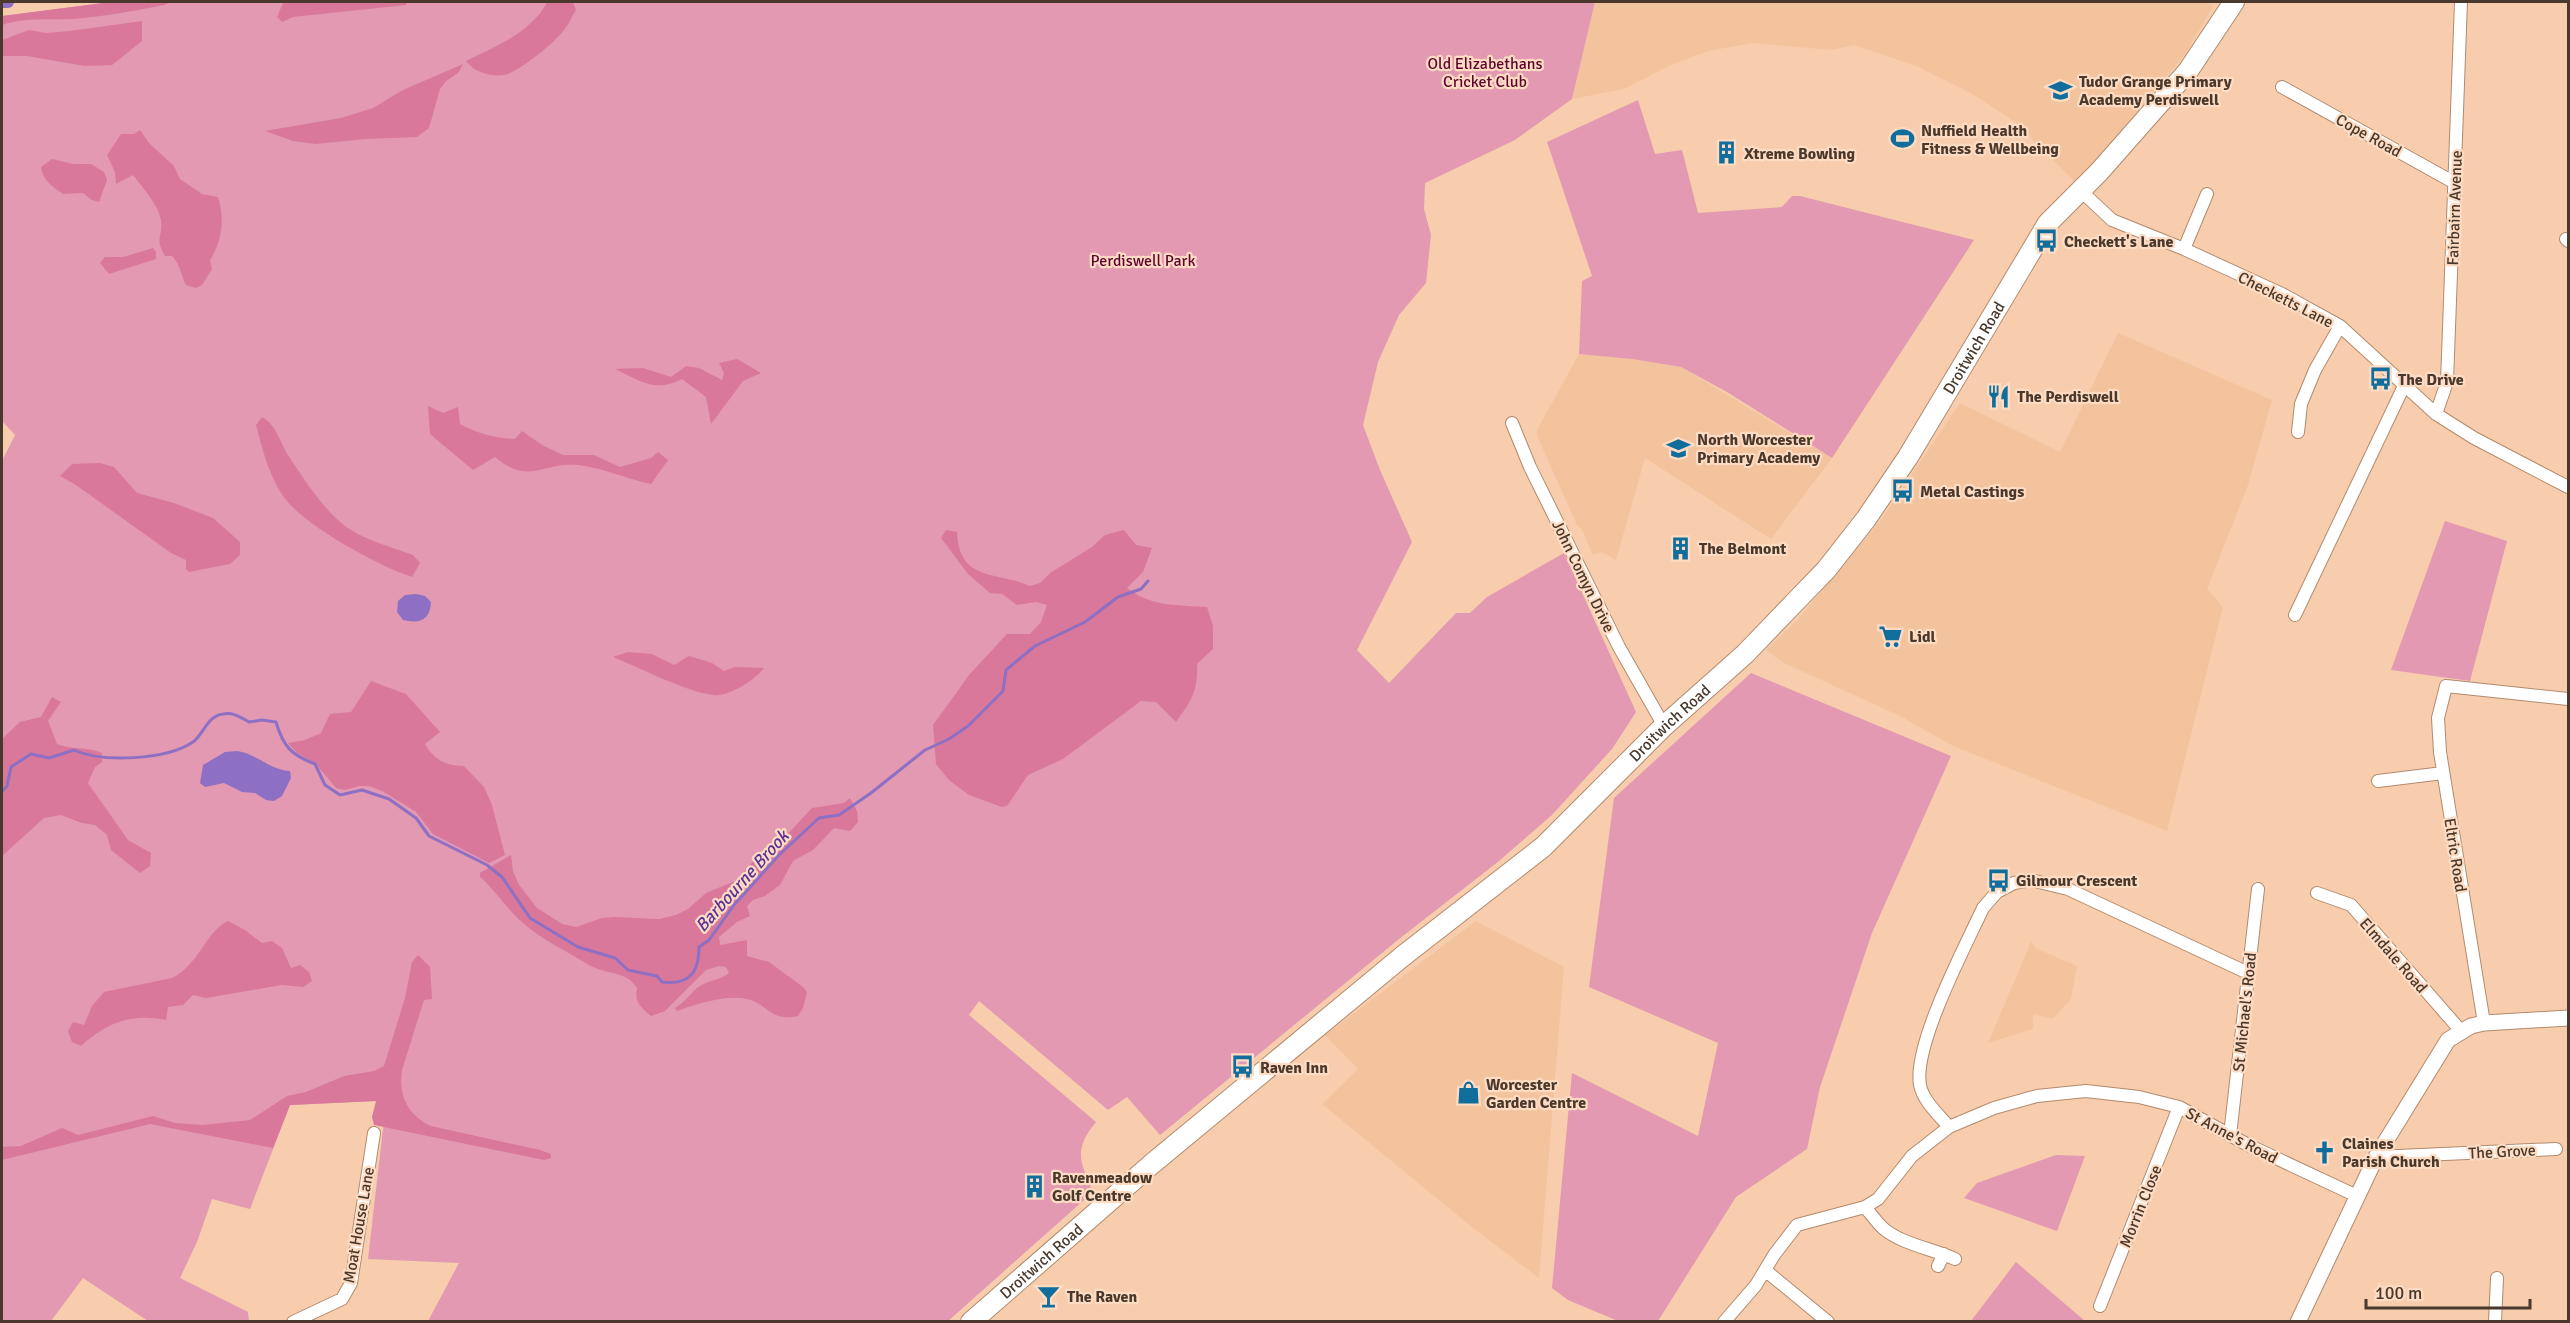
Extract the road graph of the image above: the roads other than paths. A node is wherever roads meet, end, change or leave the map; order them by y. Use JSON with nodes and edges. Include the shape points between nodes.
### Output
{"nodes":[{"id":1,"x":2234,"y":2,"type":"edge"},
{"id":2,"x":2461,"y":2,"type":"edge"},
{"id":3,"x":2283,"y":87,"type":"dead end"},
{"id":4,"x":2455,"y":183,"type":"junction"},
{"id":5,"x":2081,"y":191,"type":"junction"},
{"id":6,"x":2207,"y":194,"type":"dead end"},
{"id":7,"x":2184,"y":249,"type":"junction"},
{"id":8,"x":2340,"y":326,"type":"junction"},
{"id":9,"x":2404,"y":386,"type":"junction"},
{"id":10,"x":2436,"y":414,"type":"junction"},
{"id":11,"x":1512,"y":423,"type":"dead end"},
{"id":12,"x":2298,"y":432,"type":"dead end"},
{"id":13,"x":2568,"y":487,"type":"edge"},
{"id":14,"x":2295,"y":615,"type":"dead end"},
{"id":15,"x":2568,"y":699,"type":"edge"},
{"id":16,"x":1664,"y":726,"type":"junction"},
{"id":17,"x":2443,"y":773,"type":"junction"},
{"id":18,"x":2378,"y":781,"type":"dead end"},
{"id":19,"x":2258,"y":889,"type":"dead end"},
{"id":20,"x":2317,"y":893,"type":"dead end"},
{"id":21,"x":2248,"y":973,"type":"junction"},
{"id":22,"x":2568,"y":1018,"type":"edge"},
{"id":23,"x":2484,"y":1023,"type":"junction"},
{"id":24,"x":2461,"y":1031,"type":"junction"},
{"id":25,"x":2179,"y":1107,"type":"junction"},
{"id":26,"x":1949,"y":1127,"type":"junction"},
{"id":27,"x":374,"y":1133,"type":"dead end"},
{"id":28,"x":2230,"y":1135,"type":"junction"},
{"id":29,"x":2556,"y":1149,"type":"dead end"},
{"id":30,"x":2376,"y":1157,"type":"junction"},
{"id":31,"x":2356,"y":1196,"type":"junction"},
{"id":32,"x":1865,"y":1207,"type":"junction"},
{"id":33,"x":1938,"y":1266,"type":"dead end"},
{"id":34,"x":1765,"y":1270,"type":"junction"},
{"id":35,"x":2497,"y":1278,"type":"dead end"},
{"id":36,"x":2100,"y":1306,"type":"dead end"},
{"id":37,"x":293,"y":1322,"type":"edge"},
{"id":38,"x":971,"y":1322,"type":"edge"},
{"id":39,"x":1724,"y":1322,"type":"edge"},
{"id":40,"x":1828,"y":1322,"type":"edge"},
{"id":41,"x":2298,"y":1322,"type":"edge"},
{"id":42,"x":2495,"y":1322,"type":"edge"}],
"edges":[{"from":1,"to":5,"type":"main road","name":"Droitwich Road","via":[[2188,71]]},
{"from":2,"to":4,"type":"street","name":"Fairbairn Avenue"},
{"from":3,"to":4,"type":"street","name":"Cope Road"},
{"from":4,"to":10,"type":"street","name":"Fairbairn Avenue","via":[[2447,382]]},
{"from":5,"to":7,"type":"street","name":"Checketts Lane","via":[[2112,220]]},
{"from":5,"to":16,"type":"main road","name":"Droitwich Road","via":[[2048,223],[1908,457],[1866,519],[1795,602]]},
{"from":6,"to":7,"type":"street"},
{"from":7,"to":8,"type":"street","name":"Checketts Lane","via":[[2282,294]]},
{"from":8,"to":9,"type":"street","name":"Checketts Lane"},
{"from":8,"to":12,"type":"street","via":[[2301,404]]},
{"from":9,"to":10,"type":"street","name":"Checketts Lane"},
{"from":9,"to":14,"type":"street"},
{"from":10,"to":13,"type":"street","name":"Checketts Lane"},
{"from":11,"to":16,"type":"street","name":"John Comyn Drive","via":[[1619,647]]},
{"from":15,"to":17,"type":"street","name":"Eltric Road","via":[[2446,686],[2438,718]]},
{"from":16,"to":38,"type":"main road","name":"Droitwich Road","via":[[1543,847],[1403,956],[1126,1184]]},
{"from":17,"to":18,"type":"street"},
{"from":17,"to":23,"type":"street","name":"Eltric Road"},
{"from":19,"to":21,"type":"street","name":"St Michael's Road"},
{"from":20,"to":24,"type":"street","name":"Elmdale Road","via":[[2351,905]]},
{"from":21,"to":26,"type":"street","via":[[2068,889],[2031,880],[2014,883],[1997,892],[1983,908],[1926,1038],[1919,1074],[1921,1087]]},
{"from":21,"to":28,"type":"street","name":"St Michael's Road"},
{"from":22,"to":23,"type":"street"},
{"from":23,"to":24,"type":"street"},
{"from":24,"to":30,"type":"street","via":[[2448,1040]]},
{"from":25,"to":26,"type":"street","name":"St Anne's Road","via":[[2139,1097],[2086,1091],[2037,1095]]},
{"from":25,"to":28,"type":"street","name":"St Anne's Road"},
{"from":25,"to":36,"type":"street","name":"Morrin Close"},
{"from":26,"to":32,"type":"street","name":"St Anne's Road","via":[[1912,1156],[1878,1199]]},
{"from":27,"to":37,"type":"street","name":"Moat House Lane","via":[[351,1283],[342,1299]]},
{"from":28,"to":31,"type":"street","name":"St Anne's Road"},
{"from":29,"to":30,"type":"street","name":"The Grove"},
{"from":30,"to":31,"type":"street"},
{"from":31,"to":41,"type":"street"},
{"from":32,"to":33,"type":"street","via":[[1884,1229],[1901,1239],[1950,1256]]},
{"from":32,"to":34,"type":"street","name":"St Anne's Road","via":[[1797,1225]]},
{"from":34,"to":39,"type":"street","name":"St Anne's Road"},
{"from":34,"to":40,"type":"street"},
{"from":35,"to":42,"type":"street"}]}
